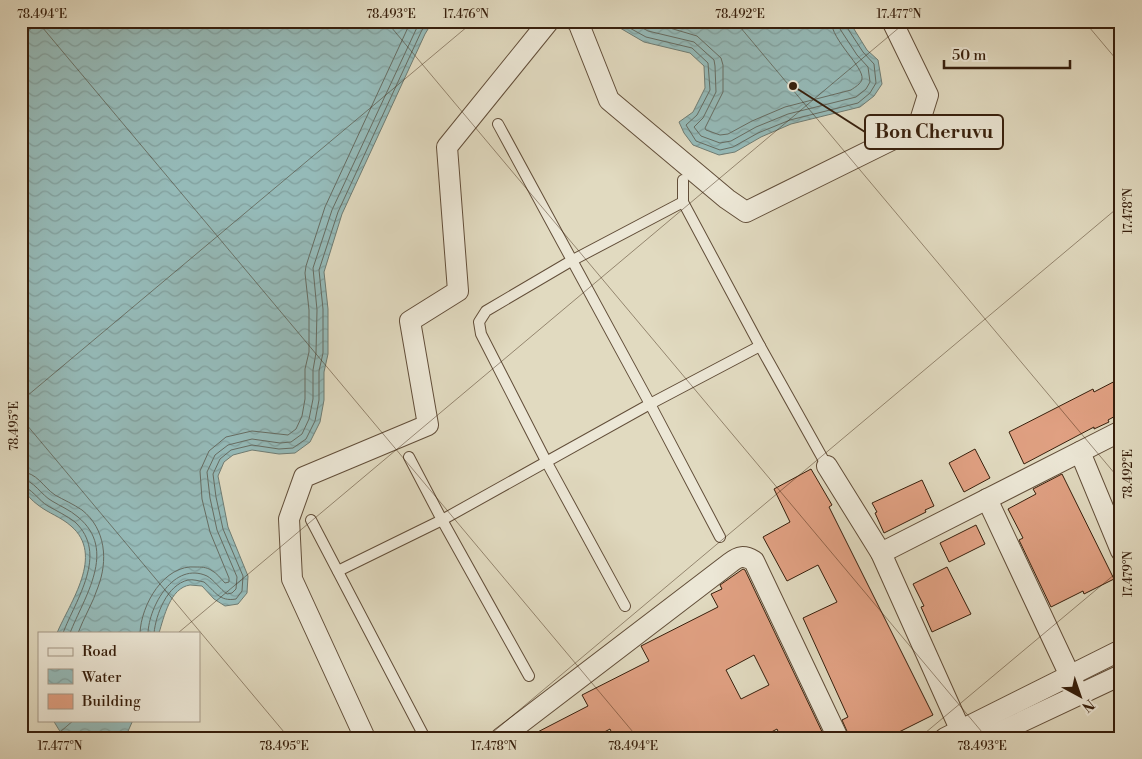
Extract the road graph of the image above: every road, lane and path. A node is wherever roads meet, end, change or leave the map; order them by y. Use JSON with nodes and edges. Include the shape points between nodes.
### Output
{"nodes":[{"id":1,"x":549,"y":21,"type":"edge"},
{"id":2,"x":576,"y":21,"type":"edge"},
{"id":3,"x":892,"y":21,"type":"edge"},
{"id":4,"x":498,"y":124,"type":"dead end"},
{"id":5,"x":683,"y":180,"type":"dead end"},
{"id":6,"x":683,"y":202,"type":"junction"},
{"id":7,"x":571,"y":261,"type":"junction"},
{"id":8,"x":760,"y":346,"type":"junction"},
{"id":9,"x":650,"y":404,"type":"junction"},
{"id":10,"x":1121,"y":431,"type":"edge"},
{"id":11,"x":1080,"y":452,"type":"junction"},
{"id":12,"x":409,"y":457,"type":"dead end"},
{"id":13,"x":546,"y":461,"type":"junction"},
{"id":14,"x":827,"y":466,"type":"joint"},
{"id":15,"x":987,"y":499,"type":"junction"},
{"id":16,"x":311,"y":520,"type":"dead end"},
{"id":17,"x":442,"y":520,"type":"junction"},
{"id":18,"x":720,"y":537,"type":"dead end"},
{"id":19,"x":1121,"y":551,"type":"edge"},
{"id":20,"x":881,"y":553,"type":"junction"},
{"id":21,"x":338,"y":571,"type":"junction"},
{"id":22,"x":625,"y":606,"type":"dead end"},
{"id":23,"x":1121,"y":650,"type":"edge"},
{"id":24,"x":1070,"y":675,"type":"junction"},
{"id":25,"x":529,"y":676,"type":"dead end"},
{"id":26,"x":1120,"y":678,"type":"edge"},
{"id":27,"x":1079,"y":695,"type":"junction"},
{"id":28,"x":956,"y":735,"type":"edge"},
{"id":29,"x":365,"y":738,"type":"edge"},
{"id":30,"x":425,"y":738,"type":"edge"},
{"id":31,"x":501,"y":738,"type":"edge"},
{"id":32,"x":838,"y":738,"type":"edge"},
{"id":33,"x":987,"y":738,"type":"edge"}],
"edges":[{"from":1,"to":29,"type":"street","via":[[447,147],[458,291],[410,321],[428,424],[304,477],[289,519],[292,579]]},
{"from":2,"to":3,"type":"street","via":[[609,100],[746,212],[918,127],[928,95]]},
{"from":4,"to":7,"type":"lane"},
{"from":5,"to":6,"type":"lane"},
{"from":6,"to":7,"type":"lane"},
{"from":6,"to":8,"type":"lane"},
{"from":7,"to":9,"type":"lane"},
{"from":7,"to":13,"type":"lane","via":[[486,311],[479,322],[481,334]]},
{"from":8,"to":9,"type":"lane"},
{"from":8,"to":14,"type":"lane"},
{"from":9,"to":13,"type":"lane"},
{"from":9,"to":18,"type":"lane"},
{"from":10,"to":11,"type":"street"},
{"from":11,"to":15,"type":"street"},
{"from":11,"to":19,"type":"street"},
{"from":12,"to":17,"type":"lane"},
{"from":13,"to":17,"type":"lane"},
{"from":13,"to":22,"type":"lane"},
{"from":14,"to":20,"type":"street"},
{"from":15,"to":20,"type":"street"},
{"from":15,"to":24,"type":"street"},
{"from":16,"to":21,"type":"lane"},
{"from":17,"to":21,"type":"lane"},
{"from":17,"to":25,"type":"lane"},
{"from":20,"to":28,"type":"street"},
{"from":21,"to":30,"type":"lane"},
{"from":23,"to":24,"type":"street"},
{"from":24,"to":27,"type":"street"},
{"from":24,"to":28,"type":"street"},
{"from":26,"to":27,"type":"street"},
{"from":27,"to":33,"type":"street"},
{"from":31,"to":32,"type":"street","via":[[738,556],[754,561]]}]}
